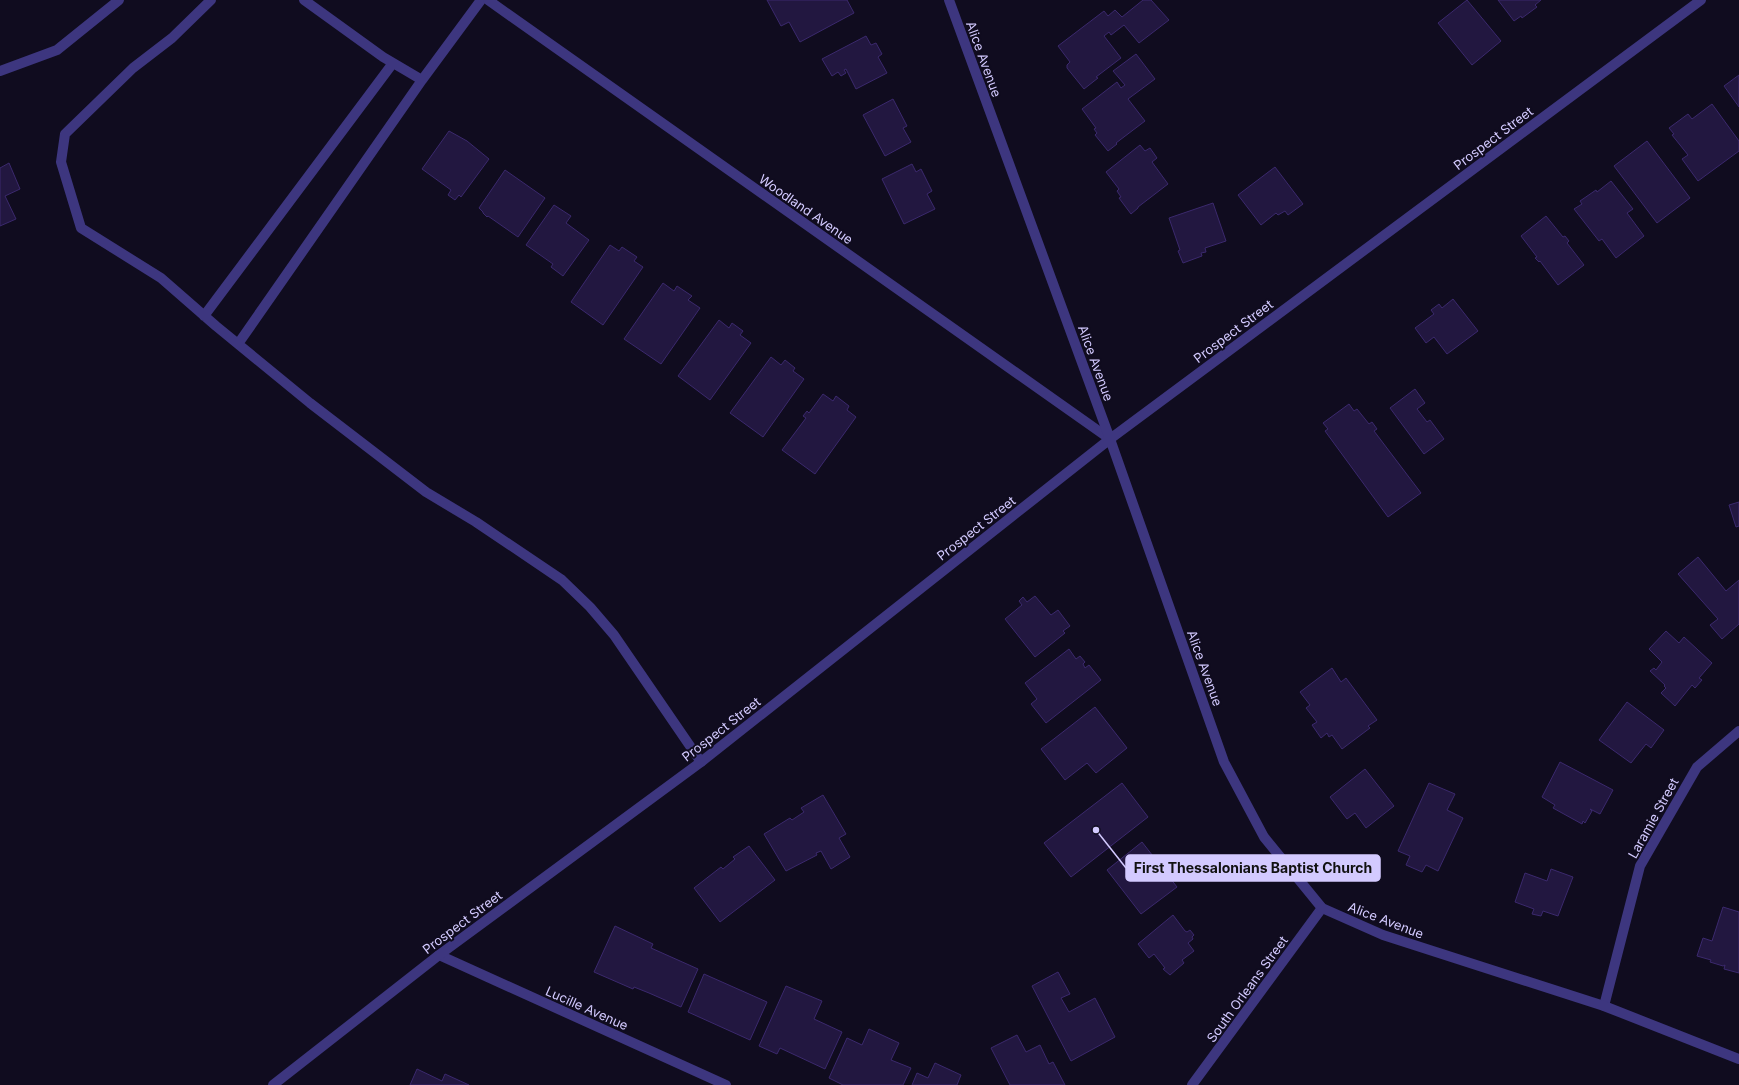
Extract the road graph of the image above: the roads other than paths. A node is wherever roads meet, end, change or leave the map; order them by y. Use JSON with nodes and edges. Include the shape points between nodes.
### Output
{"nodes":[{"id":1,"x":119,"y":0,"type":"edge"},
{"id":2,"x":211,"y":0,"type":"edge"},
{"id":3,"x":304,"y":0,"type":"edge"},
{"id":4,"x":481,"y":0,"type":"edge"},
{"id":5,"x":488,"y":0,"type":"edge"},
{"id":6,"x":949,"y":0,"type":"edge"},
{"id":7,"x":1701,"y":0,"type":"edge"},
{"id":8,"x":393,"y":63,"type":"junction"},
{"id":9,"x":0,"y":71,"type":"edge"},
{"id":10,"x":422,"y":80,"type":"junction"},
{"id":11,"x":204,"y":316,"type":"junction"},
{"id":12,"x":238,"y":344,"type":"junction"},
{"id":13,"x":1110,"y":439,"type":"junction"},
{"id":14,"x":1739,"y":731,"type":"edge"},
{"id":15,"x":701,"y":762,"type":"junction"},
{"id":16,"x":1322,"y":908,"type":"junction"},
{"id":17,"x":439,"y":955,"type":"junction"},
{"id":18,"x":1604,"y":1006,"type":"junction"},
{"id":19,"x":1739,"y":1058,"type":"edge"},
{"id":20,"x":273,"y":1085,"type":"edge"},
{"id":21,"x":726,"y":1085,"type":"edge"},
{"id":22,"x":1192,"y":1085,"type":"edge"}],
"edges":[{"from":1,"to":9,"type":"street","via":[[57,50]]},
{"from":2,"to":11,"type":"street","via":[[172,38],[133,68],[65,134],[61,162],[81,228],[161,278]]},
{"from":3,"to":8,"type":"street"},
{"from":4,"to":10,"type":"street"},
{"from":5,"to":13,"type":"street","name":"Woodland Avenue"},
{"from":6,"to":13,"type":"street","name":"Alice Avenue"},
{"from":7,"to":13,"type":"street","name":"Prospect Street"},
{"from":8,"to":10,"type":"street"},
{"from":8,"to":11,"type":"street"},
{"from":10,"to":12,"type":"street"},
{"from":11,"to":12,"type":"street"},
{"from":12,"to":15,"type":"street","via":[[426,492],[562,580],[614,635]]},
{"from":13,"to":15,"type":"street","name":"Prospect Street"},
{"from":13,"to":16,"type":"street","name":"Alice Avenue","via":[[1224,762],[1264,837]]},
{"from":14,"to":18,"type":"street","name":"Laramie Street","via":[[1697,767],[1640,866]]},
{"from":15,"to":17,"type":"street","name":"Prospect Street"},
{"from":16,"to":18,"type":"street","name":"Alice Avenue","via":[[1383,935]]},
{"from":16,"to":22,"type":"street","name":"South Orleans Street"},
{"from":17,"to":20,"type":"street","name":"Prospect Street"},
{"from":17,"to":21,"type":"street","name":"Lucille Avenue"},
{"from":18,"to":19,"type":"street","name":"Alice Avenue"}]}
